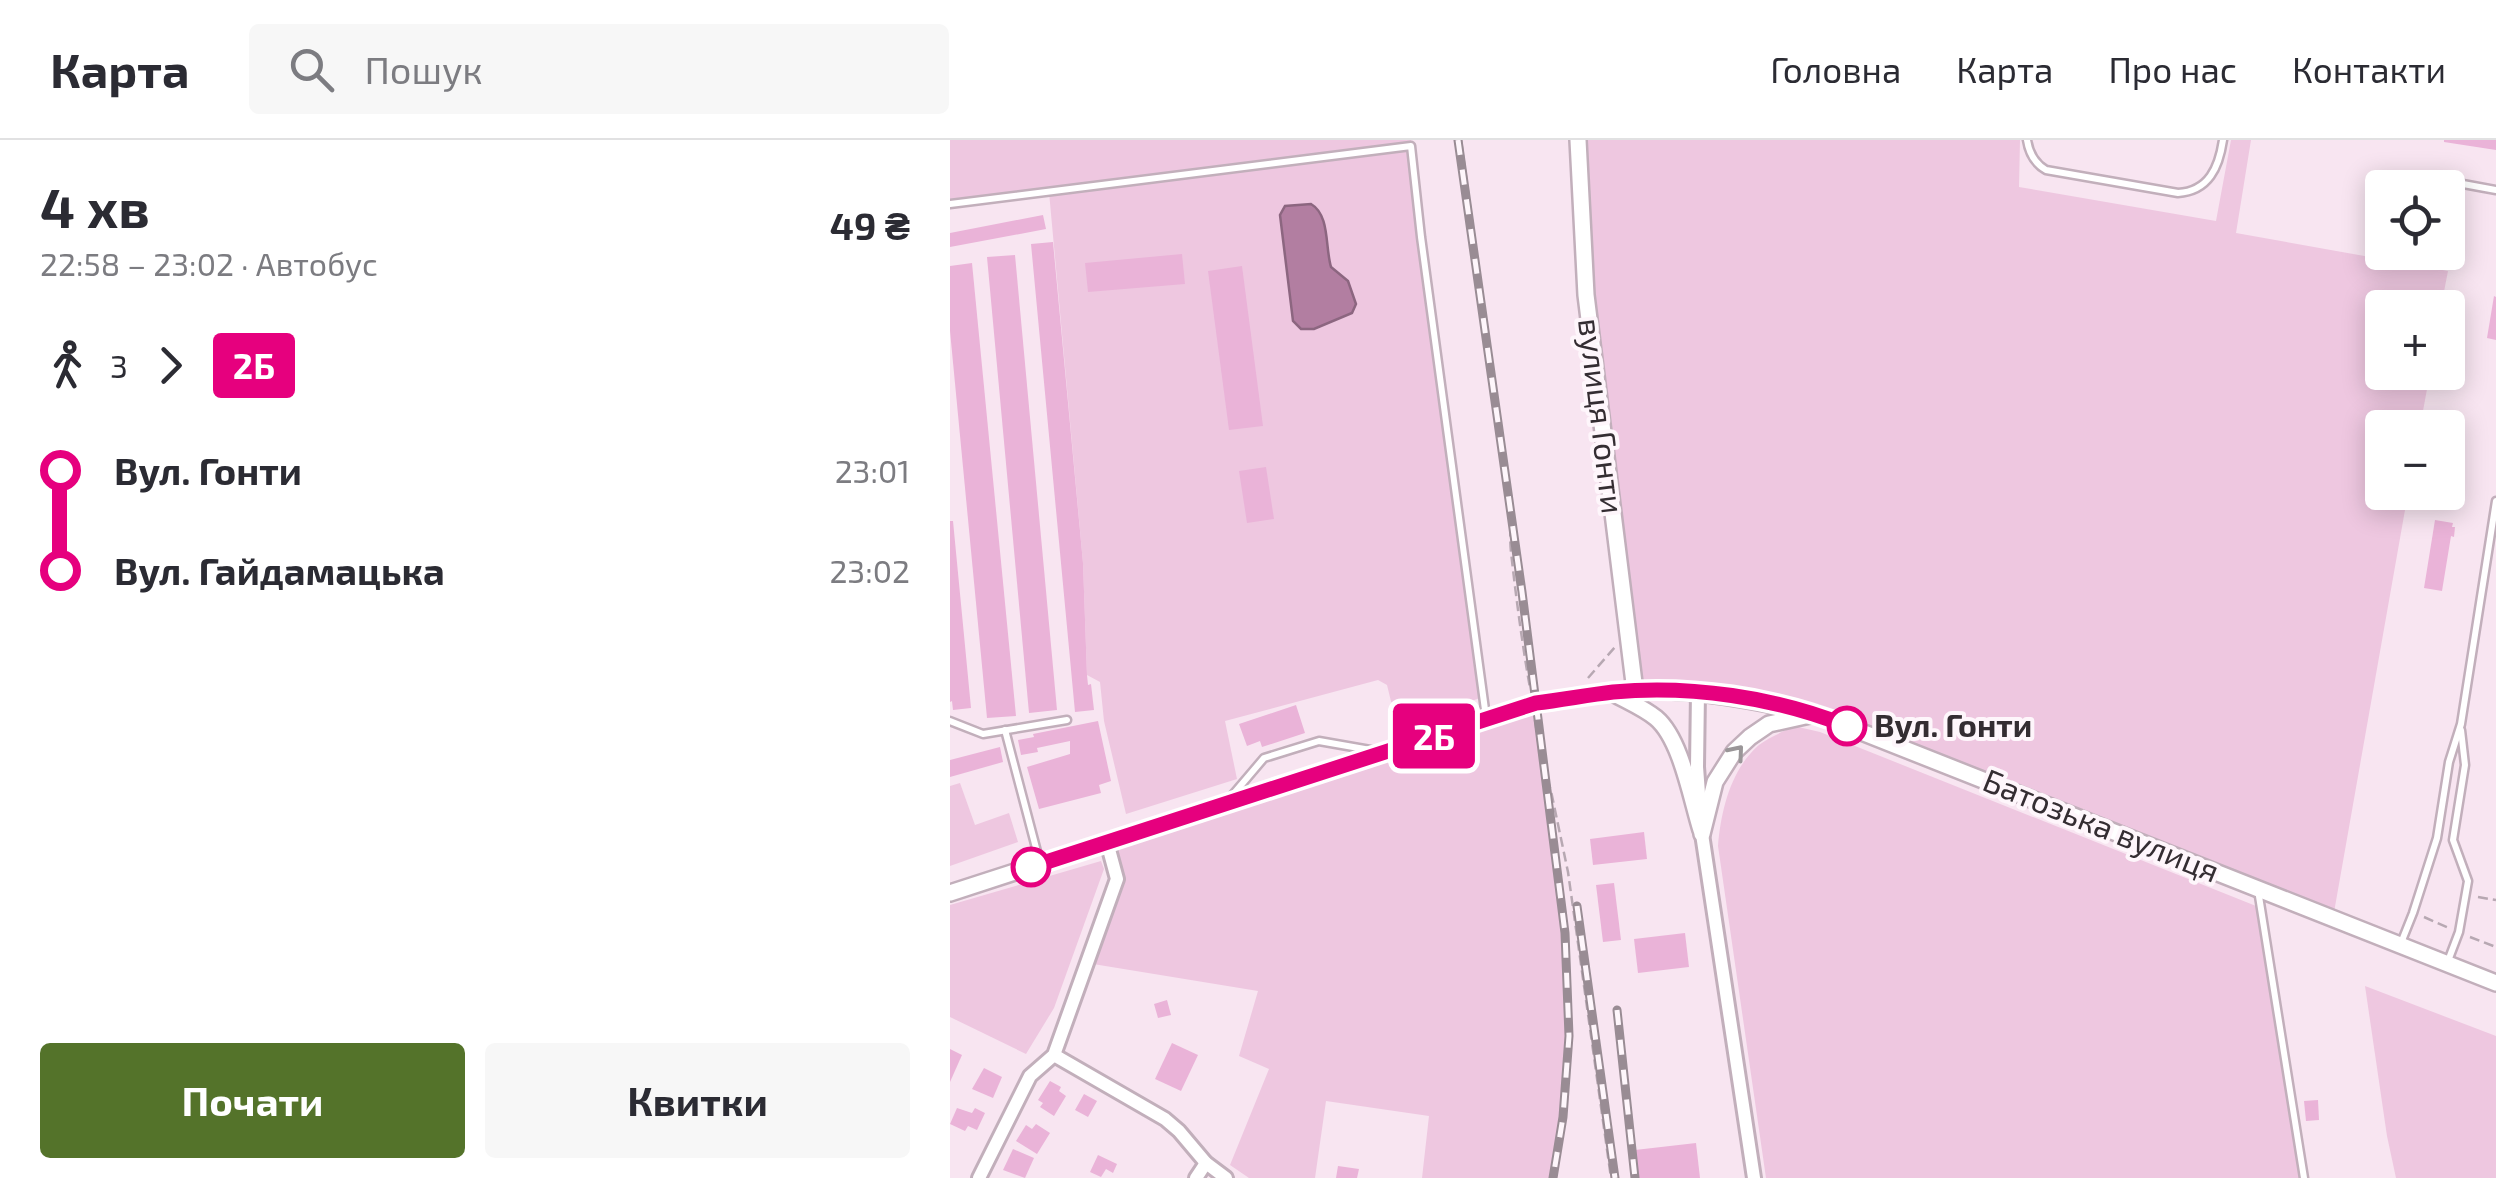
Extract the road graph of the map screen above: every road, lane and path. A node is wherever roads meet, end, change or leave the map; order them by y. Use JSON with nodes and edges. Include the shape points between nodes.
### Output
{"nodes":[{"id":1,"x":1460,"y":140,"type":"edge"},
{"id":2,"x":1578,"y":140,"type":"edge"},
{"id":3,"x":2026,"y":140,"type":"edge"},
{"id":4,"x":2224,"y":140,"type":"edge"},
{"id":5,"x":1411,"y":143,"type":"edge"},
{"id":6,"x":2465,"y":184,"type":"edge"},
{"id":7,"x":2496,"y":190,"type":"edge"},
{"id":8,"x":950,"y":204,"type":"edge"},
{"id":9,"x":2496,"y":501,"type":"edge"},
{"id":10,"x":1635,"y":691,"type":"junction"},
{"id":11,"x":1611,"y":692,"type":"junction"},
{"id":12,"x":1698,"y":692,"type":"junction"},
{"id":13,"x":1532,"y":704,"type":"junction"},
{"id":14,"x":1816,"y":714,"type":"junction"},
{"id":15,"x":1486,"y":718,"type":"junction"},
{"id":16,"x":1067,"y":720,"type":"dead end"},
{"id":17,"x":950,"y":721,"type":"edge"},
{"id":18,"x":2461,"y":724,"type":"junction"},
{"id":19,"x":1005,"y":730,"type":"junction"},
{"id":20,"x":1382,"y":752,"type":"junction"},
{"id":21,"x":1226,"y":803,"type":"junction"},
{"id":22,"x":1702,"y":834,"type":"junction"},
{"id":23,"x":2437,"y":838,"type":"junction"},
{"id":24,"x":2452,"y":840,"type":"junction"},
{"id":25,"x":1108,"y":842,"type":"junction"},
{"id":26,"x":1040,"y":864,"type":"junction"},
{"id":27,"x":2258,"y":889,"type":"junction"},
{"id":28,"x":950,"y":894,"type":"edge"},
{"id":29,"x":2465,"y":895,"type":"junction"},
{"id":30,"x":2496,"y":900,"type":"edge"},
{"id":31,"x":2400,"y":945,"type":"junction"},
{"id":32,"x":2447,"y":964,"type":"junction"},
{"id":33,"x":2496,"y":983,"type":"edge"},
{"id":34,"x":1054,"y":1055,"type":"junction"},
{"id":35,"x":1206,"y":1163,"type":"junction"},
{"id":36,"x":979,"y":1178,"type":"edge"},
{"id":37,"x":1196,"y":1178,"type":"edge"},
{"id":38,"x":1226,"y":1178,"type":"edge"},
{"id":39,"x":1611,"y":1178,"type":"edge"},
{"id":40,"x":1754,"y":1178,"type":"edge"},
{"id":41,"x":2304,"y":1178,"type":"edge"}],
"edges":[{"from":1,"to":13,"type":"path","via":[[1506,460]]},
{"from":2,"to":10,"type":"street","name":"вулиця Гонти","via":[[1586,296]]},
{"from":3,"to":4,"type":"lane","via":[[2046,170],[2178,193],[2208,180]]},
{"from":5,"to":8,"type":"lane"},
{"from":5,"to":15,"type":"lane"},
{"from":6,"to":7,"type":"lane"},
{"from":9,"to":18,"type":"lane"},
{"from":10,"to":11,"type":"street","name":"Батозька вулиця"},
{"from":10,"to":12,"type":"street","name":"Батозька вулиця"},
{"from":11,"to":13,"type":"street","name":"Батозька вулиця"},
{"from":11,"to":22,"type":"street","via":[[1664,727]]},
{"from":12,"to":14,"type":"street","name":"Батозька вулиця"},
{"from":12,"to":22,"type":"street"},
{"from":13,"to":15,"type":"street","name":"Батозька вулиця"},
{"from":13,"to":39,"type":"path","via":[[1568,872]]},
{"from":22,"to":14,"type":"street","one_way":true,"via":[[1715,782],[1734,752],[1769,724]]},
{"from":14,"to":27,"type":"street","name":"Батозька вулиця"},
{"from":15,"to":20,"type":"street","name":"Батозька вулиця"},
{"from":16,"to":19,"type":"lane"},
{"from":17,"to":19,"type":"lane","via":[[983,734]]},
{"from":18,"to":23,"type":"lane"},
{"from":18,"to":24,"type":"lane","via":[[2465,765]]},
{"from":19,"to":26,"type":"lane"},
{"from":20,"to":21,"type":"street","name":"Батозька вулиця"},
{"from":20,"to":21,"type":"lane","via":[[1319,741],[1282,752],[1264,758]]},
{"from":21,"to":25,"type":"street","name":"Батозька вулиця"},
{"from":22,"to":40,"type":"street"},
{"from":23,"to":24,"type":"lane"},
{"from":23,"to":31,"type":"lane"},
{"from":24,"to":29,"type":"lane","via":[[2468,881]]},
{"from":25,"to":26,"type":"street","name":"Батозька вулиця"},
{"from":25,"to":34,"type":"street","via":[[1117,879]]},
{"from":26,"to":28,"type":"street","name":"Батозька вулиця"},
{"from":27,"to":31,"type":"street","name":"Батозька вулиця"},
{"from":27,"to":41,"type":"lane"},
{"from":29,"to":30,"type":"path"},
{"from":29,"to":32,"type":"lane"},
{"from":31,"to":32,"type":"street","name":"Батозька вулиця"},
{"from":32,"to":33,"type":"street","name":"Батозька вулиця"},
{"from":34,"to":35,"type":"street","via":[[1165,1120]]},
{"from":34,"to":36,"type":"street","via":[[1030,1076]]},
{"from":35,"to":37,"type":"street"},
{"from":35,"to":38,"type":"street"}]}
